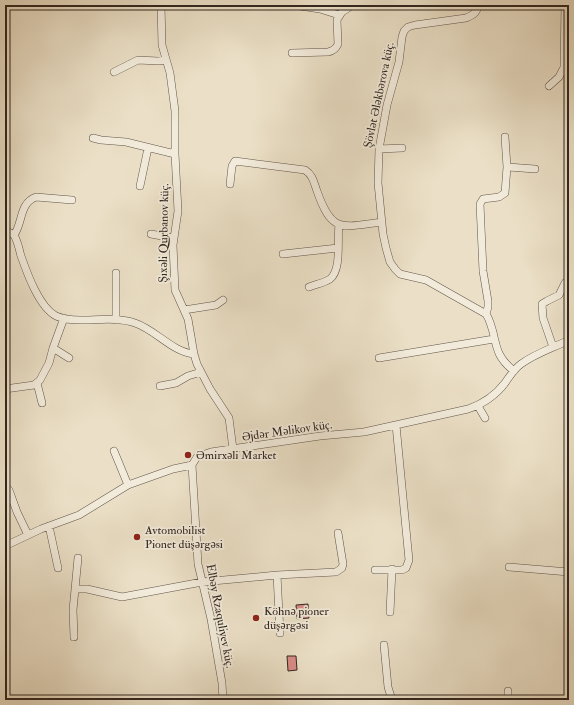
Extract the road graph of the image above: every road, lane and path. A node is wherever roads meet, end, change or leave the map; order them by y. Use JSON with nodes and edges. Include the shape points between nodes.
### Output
{"nodes":[{"id":1,"x":161,"y":5,"type":"edge"},
{"id":2,"x":293,"y":5,"type":"edge"},
{"id":3,"x":352,"y":5,"type":"edge"},
{"id":4,"x":478,"y":5,"type":"edge"},
{"id":5,"x":565,"y":5,"type":"edge"},
{"id":6,"x":339,"y":15,"type":"junction"},
{"id":7,"x":292,"y":53,"type":"dead end"},
{"id":8,"x":166,"y":60,"type":"junction"},
{"id":9,"x":114,"y":72,"type":"dead end"},
{"id":10,"x":550,"y":86,"type":"dead end"},
{"id":11,"x":504,"y":137,"type":"dead end"},
{"id":12,"x":93,"y":138,"type":"dead end"},
{"id":13,"x":148,"y":148,"type":"junction"},
{"id":14,"x":402,"y":148,"type":"dead end"},
{"id":15,"x":379,"y":149,"type":"junction"},
{"id":16,"x":175,"y":154,"type":"junction"},
{"id":17,"x":507,"y":167,"type":"junction"},
{"id":18,"x":535,"y":169,"type":"dead end"},
{"id":19,"x":230,"y":184,"type":"dead end"},
{"id":20,"x":140,"y":186,"type":"dead end"},
{"id":21,"x":72,"y":200,"type":"dead end"},
{"id":22,"x":382,"y":222,"type":"junction"},
{"id":23,"x":339,"y":224,"type":"junction"},
{"id":24,"x":5,"y":230,"type":"edge"},
{"id":25,"x":151,"y":234,"type":"dead end"},
{"id":26,"x":14,"y":235,"type":"junction"},
{"id":27,"x":173,"y":238,"type":"junction"},
{"id":28,"x":338,"y":248,"type":"junction"},
{"id":29,"x":283,"y":254,"type":"dead end"},
{"id":30,"x":116,"y":273,"type":"dead end"},
{"id":31,"x":565,"y":283,"type":"dead end"},
{"id":32,"x":309,"y":286,"type":"dead end"},
{"id":33,"x":223,"y":300,"type":"dead end"},
{"id":34,"x":184,"y":310,"type":"junction"},
{"id":35,"x":486,"y":314,"type":"junction"},
{"id":36,"x":64,"y":318,"type":"junction"},
{"id":37,"x":116,"y":320,"type":"junction"},
{"id":38,"x":494,"y":339,"type":"junction"},
{"id":39,"x":569,"y":340,"type":"edge"},
{"id":40,"x":53,"y":348,"type":"junction"},
{"id":41,"x":553,"y":348,"type":"junction"},
{"id":42,"x":194,"y":354,"type":"junction"},
{"id":43,"x":69,"y":358,"type":"dead end"},
{"id":44,"x":379,"y":358,"type":"dead end"},
{"id":45,"x":514,"y":371,"type":"junction"},
{"id":46,"x":201,"y":372,"type":"junction"},
{"id":47,"x":37,"y":383,"type":"junction"},
{"id":48,"x":160,"y":386,"type":"dead end"},
{"id":49,"x":5,"y":389,"type":"edge"},
{"id":50,"x":42,"y":403,"type":"dead end"},
{"id":51,"x":478,"y":406,"type":"junction"},
{"id":52,"x":485,"y":418,"type":"dead end"},
{"id":53,"x":396,"y":425,"type":"junction"},
{"id":54,"x":233,"y":449,"type":"junction"},
{"id":55,"x":114,"y":452,"type":"dead end"},
{"id":56,"x":192,"y":465,"type":"junction"},
{"id":57,"x":128,"y":485,"type":"junction"},
{"id":58,"x":9,"y":490,"type":"dead end"},
{"id":59,"x":49,"y":526,"type":"junction"},
{"id":60,"x":338,"y":533,"type":"dead end"},
{"id":61,"x":28,"y":535,"type":"junction"},
{"id":62,"x":5,"y":546,"type":"edge"},
{"id":63,"x":78,"y":558,"type":"dead end"},
{"id":64,"x":509,"y":566,"type":"dead end"},
{"id":65,"x":58,"y":568,"type":"dead end"},
{"id":66,"x":392,"y":569,"type":"junction"},
{"id":67,"x":375,"y":570,"type":"dead end"},
{"id":68,"x":569,"y":572,"type":"edge"},
{"id":69,"x":277,"y":575,"type":"junction"},
{"id":70,"x":202,"y":582,"type":"junction"},
{"id":71,"x":75,"y":589,"type":"junction"},
{"id":72,"x":390,"y":612,"type":"dead end"},
{"id":73,"x":280,"y":633,"type":"dead end"},
{"id":74,"x":74,"y":637,"type":"dead end"},
{"id":75,"x":384,"y":645,"type":"dead end"},
{"id":76,"x":508,"y":691,"type":"dead end"},
{"id":77,"x":223,"y":700,"type":"edge"},
{"id":78,"x":392,"y":700,"type":"edge"},
{"id":79,"x":508,"y":700,"type":"edge"}],
"edges":[{"from":1,"to":8,"type":"street","name":"Şıxəli Qurbanov küç.","via":[[162,45]]},
{"from":2,"to":6,"type":"street"},
{"from":3,"to":6,"type":"street"},
{"from":4,"to":15,"type":"street","name":"Şövlət Ələkbərova küç.","via":[[472,16],[415,25],[404,30],[400,62],[387,105]]},
{"from":5,"to":10,"type":"street","via":[[564,67]]},
{"from":6,"to":7,"type":"street","via":[[336,26],[338,44],[333,51]]},
{"from":8,"to":9,"type":"street","via":[[138,60]]},
{"from":8,"to":16,"type":"street","name":"Şıxəli Qurbanov küç.","via":[[175,111]]},
{"from":11,"to":17,"type":"street"},
{"from":12,"to":13,"type":"street"},
{"from":13,"to":16,"type":"street"},
{"from":13,"to":20,"type":"street"},
{"from":14,"to":15,"type":"street"},
{"from":15,"to":22,"type":"street","name":"Şövlət Ələkbərova küç.","via":[[377,173]]},
{"from":16,"to":27,"type":"street","name":"Şıxəli Qurbanov küç.","via":[[178,211]]},
{"from":17,"to":18,"type":"street"},
{"from":17,"to":35,"type":"street","via":[[505,193],[499,197],[483,199],[480,204],[483,271],[488,301]]},
{"from":19,"to":23,"type":"street","via":[[235,161],[305,170],[312,178],[326,213]]},
{"from":21,"to":26,"type":"street","via":[[32,198],[25,207]]},
{"from":22,"to":23,"type":"street","via":[[350,226]]},
{"from":22,"to":35,"type":"street","name":"Şövlət Ələkbərova küç.","via":[[386,248],[395,269],[407,276],[426,280]]},
{"from":23,"to":28,"type":"street"},
{"from":24,"to":26,"type":"street"},
{"from":25,"to":27,"type":"street"},
{"from":26,"to":36,"type":"street","via":[[26,271],[43,304],[51,312]]},
{"from":27,"to":34,"type":"street","name":"Şıxəli Qurbanov küç.","via":[[175,290]]},
{"from":28,"to":29,"type":"street"},
{"from":28,"to":32,"type":"street","via":[[334,275]]},
{"from":30,"to":37,"type":"street"},
{"from":31,"to":41,"type":"street","via":[[559,295],[542,304],[543,318]]},
{"from":33,"to":34,"type":"street","via":[[216,305]]},
{"from":34,"to":42,"type":"street","name":"Şıxəli Qurbanov küç."},
{"from":35,"to":38,"type":"street"},
{"from":36,"to":37,"type":"street"},
{"from":36,"to":40,"type":"street"},
{"from":37,"to":42,"type":"street","via":[[135,323],[182,352]]},
{"from":38,"to":44,"type":"street"},
{"from":38,"to":45,"type":"street","via":[[502,360]]},
{"from":39,"to":41,"type":"street","name":"Əjdər Məlikov küç."},
{"from":40,"to":43,"type":"street"},
{"from":40,"to":47,"type":"street","via":[[47,369]]},
{"from":41,"to":45,"type":"street","name":"Əjdər Məlikov küç.","via":[[529,359]]},
{"from":42,"to":46,"type":"street","name":"Şıxəli Qurbanov küç."},
{"from":45,"to":51,"type":"street","name":"Əjdər Məlikov küç.","via":[[500,389]]},
{"from":46,"to":48,"type":"street","via":[[176,383]]},
{"from":46,"to":54,"type":"street","name":"Şıxəli Qurbanov küç.","via":[[230,418]]},
{"from":47,"to":49,"type":"street"},
{"from":47,"to":50,"type":"street"},
{"from":51,"to":52,"type":"street"},
{"from":51,"to":53,"type":"street","name":"Əjdər Məlikov küç."},
{"from":53,"to":54,"type":"street","name":"Əjdər Məlikov küç.","via":[[364,432]]},
{"from":53,"to":66,"type":"street","via":[[409,560],[406,568]]},
{"from":54,"to":56,"type":"street","name":"Əjdər Məlikov küç.","via":[[203,454],[197,457]]},
{"from":55,"to":57,"type":"street"},
{"from":56,"to":57,"type":"street","name":"Əjdər Məlikov küç."},
{"from":56,"to":70,"type":"street","name":"Elbəy Rzaquliyev küç.","via":[[198,564]]},
{"from":57,"to":59,"type":"street","name":"Əjdər Məlikov küç.","via":[[79,515]]},
{"from":58,"to":61,"type":"street"},
{"from":59,"to":61,"type":"street","name":"Əjdər Məlikov küç."},
{"from":59,"to":65,"type":"street"},
{"from":60,"to":69,"type":"street","via":[[343,564],[339,571]]},
{"from":61,"to":62,"type":"street","name":"Əjdər Məlikov küç."},
{"from":63,"to":71,"type":"street"},
{"from":64,"to":68,"type":"street"},
{"from":66,"to":67,"type":"street"},
{"from":66,"to":72,"type":"street"},
{"from":69,"to":70,"type":"street"},
{"from":69,"to":73,"type":"street"},
{"from":70,"to":71,"type":"street","via":[[122,597],[87,589]]},
{"from":70,"to":77,"type":"street","name":"Elbəy Rzaquliyev küç.","via":[[211,619]]},
{"from":71,"to":74,"type":"street"},
{"from":75,"to":78,"type":"street","via":[[388,687]]},
{"from":76,"to":79,"type":"street"}]}
